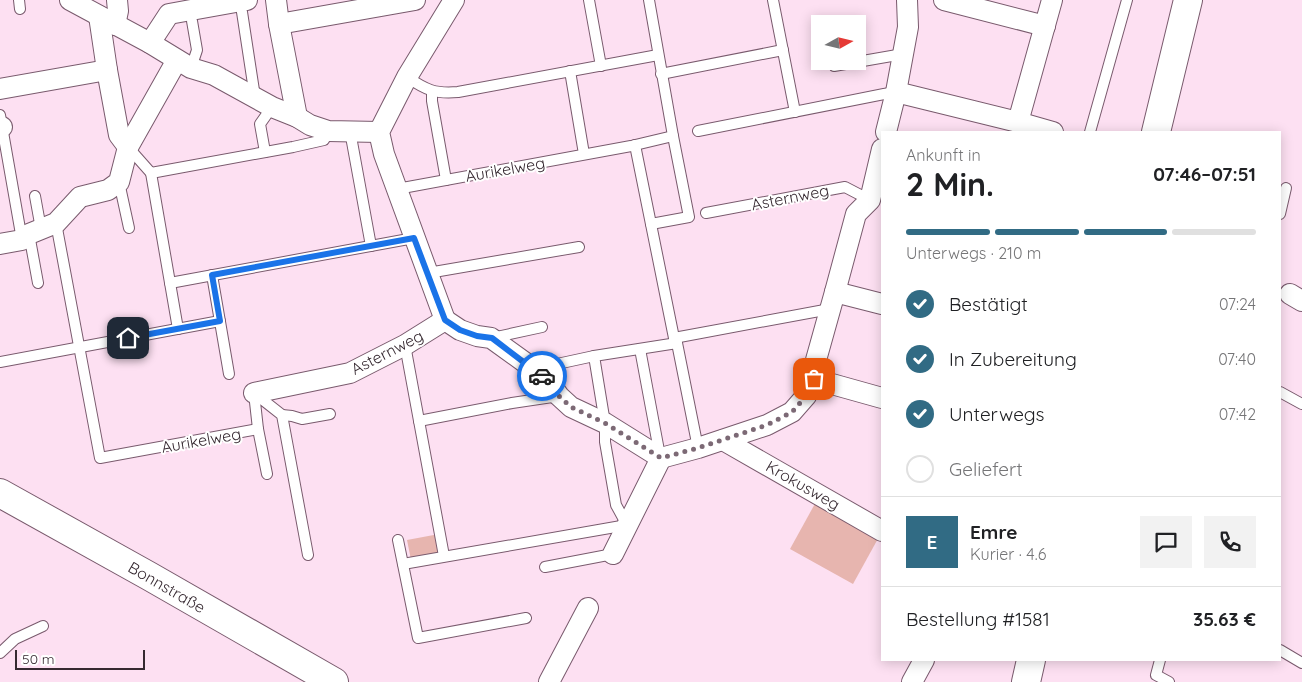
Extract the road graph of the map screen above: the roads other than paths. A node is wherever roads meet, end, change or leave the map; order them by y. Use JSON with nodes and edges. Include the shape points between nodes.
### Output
{"nodes":[{"id":1,"x":70,"y":0,"type":"edge"},
{"id":2,"x":117,"y":0,"type":"edge"},
{"id":3,"x":276,"y":0,"type":"edge"},
{"id":4,"x":414,"y":0,"type":"edge"},
{"id":5,"x":454,"y":0,"type":"edge"},
{"id":6,"x":589,"y":0,"type":"edge"},
{"id":7,"x":649,"y":0,"type":"edge"},
{"id":8,"x":773,"y":0,"type":"edge"},
{"id":9,"x":907,"y":0,"type":"edge"},
{"id":10,"x":944,"y":0,"type":"edge"},
{"id":11,"x":1052,"y":0,"type":"edge"},
{"id":12,"x":1127,"y":0,"type":"edge"},
{"id":13,"x":1188,"y":0,"type":"edge"},
{"id":14,"x":244,"y":6,"type":"edge"},
{"id":15,"x":107,"y":21,"type":"junction"},
{"id":16,"x":192,"y":21,"type":"dead end"},
{"id":17,"x":279,"y":24,"type":"junction"},
{"id":18,"x":1045,"y":26,"type":"junction"},
{"id":19,"x":150,"y":43,"type":"junction"},
{"id":20,"x":783,"y":50,"type":"junction"},
{"id":21,"x":903,"y":54,"type":"junction"},
{"id":22,"x":658,"y":55,"type":"junction"},
{"id":23,"x":866,"y":60,"type":"edge"},
{"id":24,"x":184,"y":64,"type":"junction"},
{"id":25,"x":601,"y":66,"type":"junction"},
{"id":26,"x":106,"y":70,"type":"junction"},
{"id":27,"x":570,"y":72,"type":"junction"},
{"id":28,"x":661,"y":74,"type":"junction"},
{"id":29,"x":407,"y":77,"type":"junction"},
{"id":30,"x":0,"y":89,"type":"edge"},
{"id":31,"x":432,"y":91,"type":"junction"},
{"id":32,"x":896,"y":92,"type":"junction"},
{"id":33,"x":264,"y":102,"type":"junction"},
{"id":34,"x":795,"y":112,"type":"junction"},
{"id":35,"x":297,"y":117,"type":"junction"},
{"id":36,"x":1018,"y":122,"type":"junction"},
{"id":37,"x":1,"y":123,"type":"edge"},
{"id":38,"x":328,"y":131,"type":"junction"},
{"id":39,"x":698,"y":131,"type":"dead end"},
{"id":40,"x":886,"y":131,"type":"edge"},
{"id":41,"x":1049,"y":131,"type":"edge"},
{"id":42,"x":1090,"y":131,"type":"edge"},
{"id":43,"x":1156,"y":131,"type":"edge"},
{"id":44,"x":350,"y":132,"type":"junction"},
{"id":45,"x":379,"y":132,"type":"junction"},
{"id":46,"x":672,"y":136,"type":"junction"},
{"id":47,"x":635,"y":145,"type":"junction"},
{"id":48,"x":128,"y":147,"type":"junction"},
{"id":49,"x":265,"y":152,"type":"junction"},
{"id":50,"x":584,"y":154,"type":"junction"},
{"id":51,"x":881,"y":158,"type":"edge"},
{"id":52,"x":151,"y":173,"type":"junction"},
{"id":53,"x":446,"y":180,"type":"junction"},
{"id":54,"x":119,"y":182,"type":"junction"},
{"id":55,"x":1286,"y":188,"type":"dead end"},
{"id":56,"x":397,"y":189,"type":"junction"},
{"id":57,"x":35,"y":196,"type":"dead end"},
{"id":58,"x":876,"y":203,"type":"edge"},
{"id":59,"x":1281,"y":210,"type":"edge"},
{"id":60,"x":706,"y":214,"type":"dead end"},
{"id":61,"x":651,"y":224,"type":"junction"},
{"id":62,"x":129,"y":228,"type":"dead end"},
{"id":63,"x":37,"y":232,"type":"junction"},
{"id":64,"x":414,"y":238,"type":"junction"},
{"id":65,"x":0,"y":244,"type":"edge"},
{"id":66,"x":371,"y":246,"type":"junction"},
{"id":67,"x":579,"y":246,"type":"dead end"},
{"id":68,"x":428,"y":274,"type":"junction"},
{"id":69,"x":212,"y":275,"type":"junction"},
{"id":70,"x":38,"y":283,"type":"dead end"},
{"id":71,"x":170,"y":283,"type":"junction"},
{"id":72,"x":832,"y":301,"type":"junction"},
{"id":73,"x":881,"y":304,"type":"edge"},
{"id":74,"x":445,"y":320,"type":"junction"},
{"id":75,"x":220,"y":321,"type":"junction"},
{"id":76,"x":542,"y":327,"type":"dead end"},
{"id":77,"x":178,"y":329,"type":"junction"},
{"id":78,"x":492,"y":338,"type":"junction"},
{"id":79,"x":675,"y":340,"type":"junction"},
{"id":80,"x":405,"y":345,"type":"junction"},
{"id":81,"x":78,"y":348,"type":"junction"},
{"id":82,"x":640,"y":349,"type":"junction"},
{"id":83,"x":594,"y":356,"type":"junction"},
{"id":84,"x":0,"y":362,"type":"edge"},
{"id":85,"x":534,"y":369,"type":"junction"},
{"id":86,"x":229,"y":374,"type":"dead end"},
{"id":87,"x":814,"y":379,"type":"junction"},
{"id":88,"x":254,"y":393,"type":"junction"},
{"id":89,"x":1281,"y":393,"type":"edge"},
{"id":90,"x":559,"y":396,"type":"junction"},
{"id":91,"x":881,"y":398,"type":"edge"},
{"id":92,"x":1302,"y":404,"type":"edge"},
{"id":93,"x":330,"y":414,"type":"dead end"},
{"id":94,"x":282,"y":415,"type":"junction"},
{"id":95,"x":419,"y":422,"type":"junction"},
{"id":96,"x":605,"y":423,"type":"junction"},
{"id":97,"x":258,"y":429,"type":"junction"},
{"id":98,"x":724,"y":440,"type":"junction"},
{"id":99,"x":698,"y":448,"type":"junction"},
{"id":100,"x":661,"y":458,"type":"junction"},
{"id":101,"x":267,"y":474,"type":"dead end"},
{"id":102,"x":0,"y":493,"type":"edge"},
{"id":103,"x":627,"y":525,"type":"junction"},
{"id":104,"x":881,"y":530,"type":"edge"},
{"id":105,"x":398,"y":540,"type":"dead end"},
{"id":106,"x":613,"y":554,"type":"joint"},
{"id":107,"x":308,"y":555,"type":"dead end"},
{"id":108,"x":444,"y":556,"type":"junction"},
{"id":109,"x":403,"y":564,"type":"junction"},
{"id":110,"x":545,"y":567,"type":"dead end"},
{"id":111,"x":588,"y":608,"type":"dead end"},
{"id":112,"x":526,"y":618,"type":"dead end"},
{"id":113,"x":43,"y":626,"type":"dead end"},
{"id":114,"x":1281,"y":651,"type":"edge"},
{"id":115,"x":0,"y":653,"type":"edge"},
{"id":116,"x":923,"y":661,"type":"edge"},
{"id":117,"x":1032,"y":661,"type":"edge"},
{"id":118,"x":1160,"y":661,"type":"edge"},
{"id":119,"x":1302,"y":663,"type":"edge"},
{"id":120,"x":334,"y":682,"type":"edge"},
{"id":121,"x":550,"y":682,"type":"edge"},
{"id":122,"x":912,"y":682,"type":"edge"},
{"id":123,"x":1026,"y":682,"type":"edge"},
{"id":124,"x":1169,"y":682,"type":"edge"}],
"edges":[{"from":1,"to":15,"type":"street"},
{"from":2,"to":15,"type":"street","via":[[118,11]]},
{"from":3,"to":17,"type":"street"},
{"from":4,"to":17,"type":"street"},
{"from":5,"to":29,"type":"street"},
{"from":6,"to":25,"type":"lane"},
{"from":7,"to":22,"type":"lane"},
{"from":8,"to":20,"type":"lane"},
{"from":9,"to":21,"type":"street","via":[[908,27]]},
{"from":10,"to":18,"type":"street"},
{"from":11,"to":18,"type":"street"},
{"from":12,"to":42,"type":"lane"},
{"from":13,"to":43,"type":"main road"},
{"from":14,"to":19,"type":"street","via":[[169,14]]},
{"from":14,"to":33,"type":"lane"},
{"from":15,"to":19,"type":"street"},
{"from":15,"to":26,"type":"street"},
{"from":16,"to":24,"type":"lane","via":[[197,50]]},
{"from":17,"to":35,"type":"street"},
{"from":18,"to":36,"type":"street"},
{"from":19,"to":24,"type":"street"},
{"from":20,"to":28,"type":"lane"},
{"from":20,"to":34,"type":"lane"},
{"from":21,"to":23,"type":"lane"},
{"from":21,"to":32,"type":"street"},
{"from":22,"to":25,"type":"lane"},
{"from":22,"to":28,"type":"lane"},
{"from":24,"to":33,"type":"street","via":[[214,75]]},
{"from":24,"to":48,"type":"street"},
{"from":25,"to":27,"type":"lane"},
{"from":26,"to":30,"type":"street"},
{"from":26,"to":48,"type":"street","via":[[119,135]]},
{"from":27,"to":31,"type":"lane","via":[[458,92]]},
{"from":27,"to":50,"type":"lane"},
{"from":28,"to":46,"type":"lane"},
{"from":29,"to":31,"type":"lane"},
{"from":29,"to":45,"type":"street"},
{"from":31,"to":53,"type":"lane"},
{"from":32,"to":34,"type":"lane"},
{"from":32,"to":36,"type":"street"},
{"from":32,"to":40,"type":"street"},
{"from":33,"to":35,"type":"street"},
{"from":33,"to":49,"type":"lane","via":[[260,124]]},
{"from":34,"to":39,"type":"lane"},
{"from":35,"to":38,"type":"street"},
{"from":36,"to":41,"type":"street"},
{"from":37,"to":63,"type":"lane"},
{"from":38,"to":44,"type":"street"},
{"from":38,"to":49,"type":"lane","via":[[324,140]]},
{"from":44,"to":45,"type":"street"},
{"from":44,"to":66,"type":"lane"},
{"from":45,"to":56,"type":"street"},
{"from":46,"to":47,"type":"lane","name":"Aurikelweg"},
{"from":46,"to":61,"type":"lane","via":[[689,217]]},
{"from":47,"to":50,"type":"lane","name":"Aurikelweg"},
{"from":47,"to":61,"type":"lane"},
{"from":48,"to":52,"type":"lane"},
{"from":48,"to":54,"type":"street"},
{"from":49,"to":52,"type":"lane"},
{"from":50,"to":53,"type":"lane","name":"Aurikelweg"},
{"from":51,"to":58,"type":"street"},
{"from":52,"to":71,"type":"lane"},
{"from":53,"to":56,"type":"lane","name":"Aurikelweg"},
{"from":54,"to":62,"type":"lane"},
{"from":54,"to":63,"type":"street","via":[[108,190],[80,197]]},
{"from":55,"to":59,"type":"lane"},
{"from":56,"to":64,"type":"street"},
{"from":57,"to":63,"type":"lane"},
{"from":58,"to":60,"type":"lane","name":"Asternweg","via":[[844,187]]},
{"from":58,"to":72,"type":"street","via":[[856,214]]},
{"from":61,"to":79,"type":"lane"},
{"from":63,"to":65,"type":"street"},
{"from":63,"to":70,"type":"lane"},
{"from":63,"to":81,"type":"lane","name":"Aurikelweg"},
{"from":64,"to":66,"type":"lane"},
{"from":64,"to":68,"type":"street"},
{"from":66,"to":69,"type":"lane"},
{"from":67,"to":68,"type":"lane"},
{"from":68,"to":74,"type":"street"},
{"from":69,"to":71,"type":"lane"},
{"from":69,"to":75,"type":"lane"},
{"from":71,"to":77,"type":"lane"},
{"from":72,"to":73,"type":"street"},
{"from":72,"to":79,"type":"lane"},
{"from":72,"to":87,"type":"street"},
{"from":74,"to":78,"type":"street","via":[[460,330]]},
{"from":74,"to":80,"type":"street","name":"Asternweg"},
{"from":75,"to":77,"type":"lane"},
{"from":75,"to":86,"type":"lane"},
{"from":76,"to":78,"type":"lane"},
{"from":77,"to":81,"type":"lane"},
{"from":78,"to":85,"type":"street"},
{"from":79,"to":82,"type":"lane"},
{"from":79,"to":99,"type":"lane"},
{"from":80,"to":88,"type":"street","name":"Asternweg","via":[[350,373]]},
{"from":80,"to":95,"type":"lane"},
{"from":81,"to":84,"type":"lane"},
{"from":81,"to":97,"type":"lane","name":"Aurikelweg","via":[[100,458]]},
{"from":82,"to":83,"type":"lane"},
{"from":82,"to":100,"type":"lane"},
{"from":83,"to":85,"type":"lane"},
{"from":83,"to":96,"type":"lane"},
{"from":85,"to":90,"type":"street"},
{"from":87,"to":91,"type":"street"},
{"from":87,"to":98,"type":"street","via":[[806,396],[792,412],[767,425]]},
{"from":88,"to":94,"type":"lane"},
{"from":88,"to":97,"type":"lane","name":"Aurikelweg"},
{"from":89,"to":92,"type":"lane"},
{"from":90,"to":95,"type":"lane"},
{"from":90,"to":96,"type":"street","via":[[571,407]]},
{"from":93,"to":94,"type":"lane","via":[[302,419]]},
{"from":94,"to":107,"type":"lane"},
{"from":95,"to":108,"type":"lane"},
{"from":96,"to":100,"type":"street"},
{"from":96,"to":103,"type":"lane","via":[[605,442],[616,505]]},
{"from":97,"to":101,"type":"lane"},
{"from":98,"to":99,"type":"street"},
{"from":98,"to":104,"type":"street","name":"Krokusweg"},
{"from":99,"to":100,"type":"street"},
{"from":100,"to":103,"type":"street"},
{"from":102,"to":120,"type":"main road","name":"Bonnstraße"},
{"from":103,"to":106,"type":"street"},
{"from":103,"to":108,"type":"lane"},
{"from":105,"to":109,"type":"lane"},
{"from":106,"to":110,"type":"lane"},
{"from":108,"to":109,"type":"lane"},
{"from":109,"to":112,"type":"lane","via":[[418,638]]},
{"from":111,"to":121,"type":"street"},
{"from":113,"to":115,"type":"lane","via":[[15,639]]},
{"from":114,"to":119,"type":"lane"},
{"from":116,"to":122,"type":"street"},
{"from":117,"to":123,"type":"main road"},
{"from":118,"to":124,"type":"lane","via":[[1156,675]]}]}
